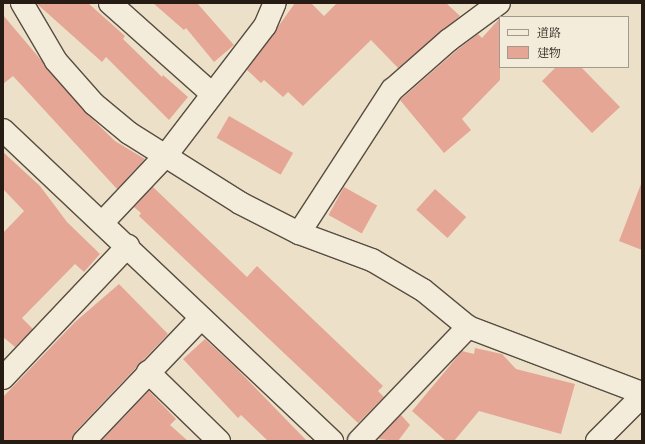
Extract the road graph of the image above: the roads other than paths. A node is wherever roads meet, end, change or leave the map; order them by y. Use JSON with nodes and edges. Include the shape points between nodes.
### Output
{"nodes":[{"id":1,"x":22,"y":3,"type":"edge"},
{"id":2,"x":110,"y":3,"type":"edge"},
{"id":3,"x":275,"y":3,"type":"edge"},
{"id":4,"x":499,"y":3,"type":"edge"},
{"id":5,"x":212,"y":94,"type":"junction"},
{"id":6,"x":3,"y":130,"type":"edge"},
{"id":7,"x":167,"y":154,"type":"junction"},
{"id":8,"x":102,"y":223,"type":"junction"},
{"id":9,"x":299,"y":233,"type":"junction"},
{"id":10,"x":128,"y":246,"type":"junction"},
{"id":11,"x":201,"y":318,"type":"junction"},
{"id":12,"x":468,"y":327,"type":"junction"},
{"id":13,"x":148,"y":372,"type":"junction"},
{"id":14,"x":3,"y":378,"type":"edge"},
{"id":15,"x":642,"y":394,"type":"edge"},
{"id":16,"x":84,"y":441,"type":"edge"},
{"id":17,"x":219,"y":441,"type":"edge"},
{"id":18,"x":332,"y":441,"type":"edge"},
{"id":19,"x":358,"y":441,"type":"edge"},
{"id":20,"x":597,"y":441,"type":"edge"}],
"edges":[{"from":1,"to":7,"type":"street","via":[[56,61],[94,104],[129,133]]},
{"from":2,"to":5,"type":"street"},
{"from":3,"to":5,"type":"street","via":[[265,26]]},
{"from":4,"to":9,"type":"street","via":[[449,40],[392,90]]},
{"from":5,"to":7,"type":"street"},
{"from":6,"to":8,"type":"street"},
{"from":7,"to":8,"type":"street"},
{"from":7,"to":9,"type":"street","via":[[240,203]]},
{"from":8,"to":10,"type":"street"},
{"from":9,"to":12,"type":"street","via":[[372,260],[423,290]]},
{"from":10,"to":11,"type":"street"},
{"from":10,"to":14,"type":"street"},
{"from":11,"to":13,"type":"street"},
{"from":11,"to":18,"type":"street"},
{"from":12,"to":15,"type":"street"},
{"from":12,"to":19,"type":"street"},
{"from":13,"to":16,"type":"street"},
{"from":13,"to":17,"type":"street"},
{"from":15,"to":20,"type":"street"}]}
